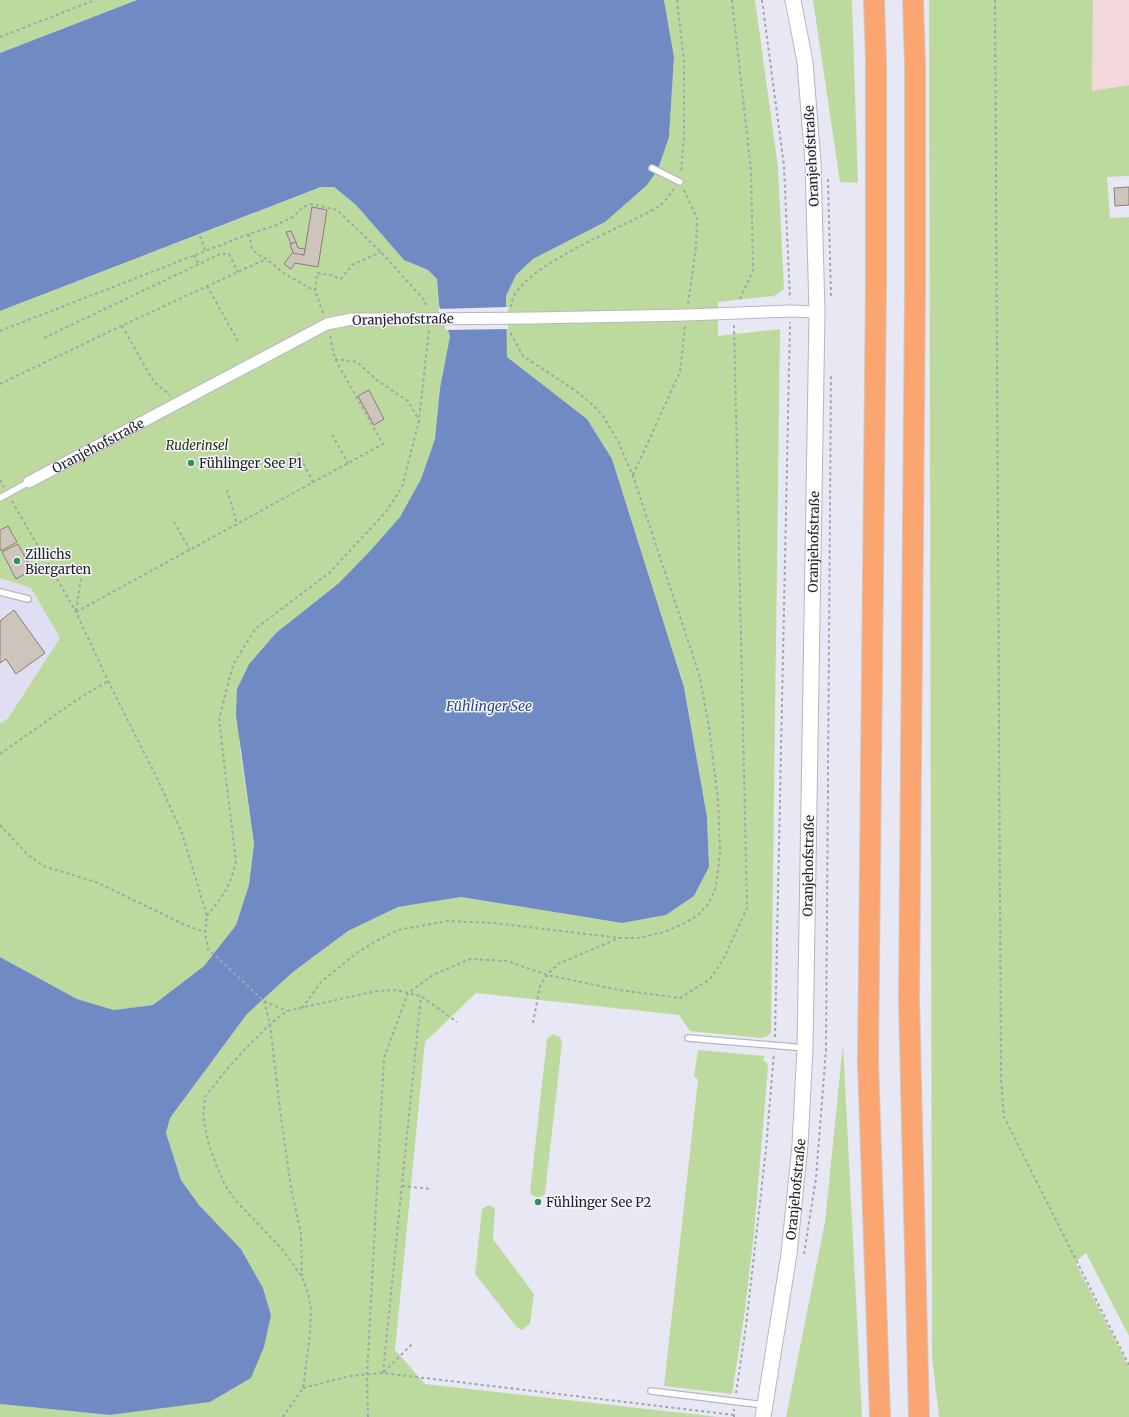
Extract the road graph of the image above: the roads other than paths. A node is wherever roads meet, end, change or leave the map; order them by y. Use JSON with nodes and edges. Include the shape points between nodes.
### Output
{"nodes":[{"id":1,"x":793,"y":0,"type":"edge"},
{"id":2,"x":874,"y":0,"type":"edge"},
{"id":3,"x":913,"y":0,"type":"edge"},
{"id":4,"x":921,"y":0,"type":"edge"},
{"id":5,"x":915,"y":65,"type":"junction"},
{"id":6,"x":652,"y":168,"type":"dead end"},
{"id":7,"x":680,"y":182,"type":"road end"},
{"id":8,"x":817,"y":312,"type":"junction"},
{"id":9,"x":29,"y":482,"type":"joint"},
{"id":10,"x":0,"y":498,"type":"edge"},
{"id":11,"x":0,"y":592,"type":"edge"},
{"id":12,"x":28,"y":599,"type":"dead end"},
{"id":13,"x":688,"y":1038,"type":"dead end"},
{"id":14,"x":805,"y":1048,"type":"junction"},
{"id":15,"x":651,"y":1391,"type":"dead end"},
{"id":16,"x":764,"y":1411,"type":"edge"},
{"id":17,"x":880,"y":1417,"type":"edge"},
{"id":18,"x":919,"y":1417,"type":"edge"}],
"edges":[{"from":1,"to":8,"type":"street","name":"Oranjehofstraße","via":[[805,62],[813,163]]},
{"from":2,"to":17,"type":"highway","via":[[876,293],[868,1062]]},
{"from":3,"to":5,"type":"highway"},
{"from":4,"to":5,"type":"highway"},
{"from":5,"to":18,"type":"highway","via":[[909,999]]},
{"from":6,"to":7,"type":"lane"},
{"from":8,"to":9,"type":"street","name":"Oranjehofstraße","bridge":true,"via":[[352,319],[327,324]]},
{"from":8,"to":14,"type":"street","name":"Oranjehofstraße"},
{"from":9,"to":10,"type":"lane"},
{"from":11,"to":12,"type":"lane"},
{"from":13,"to":14,"type":"lane"},
{"from":14,"to":16,"type":"street","name":"Oranjehofstraße","via":[[800,1145],[789,1254]]},
{"from":15,"to":16,"type":"lane","via":[[735,1402]]}]}
